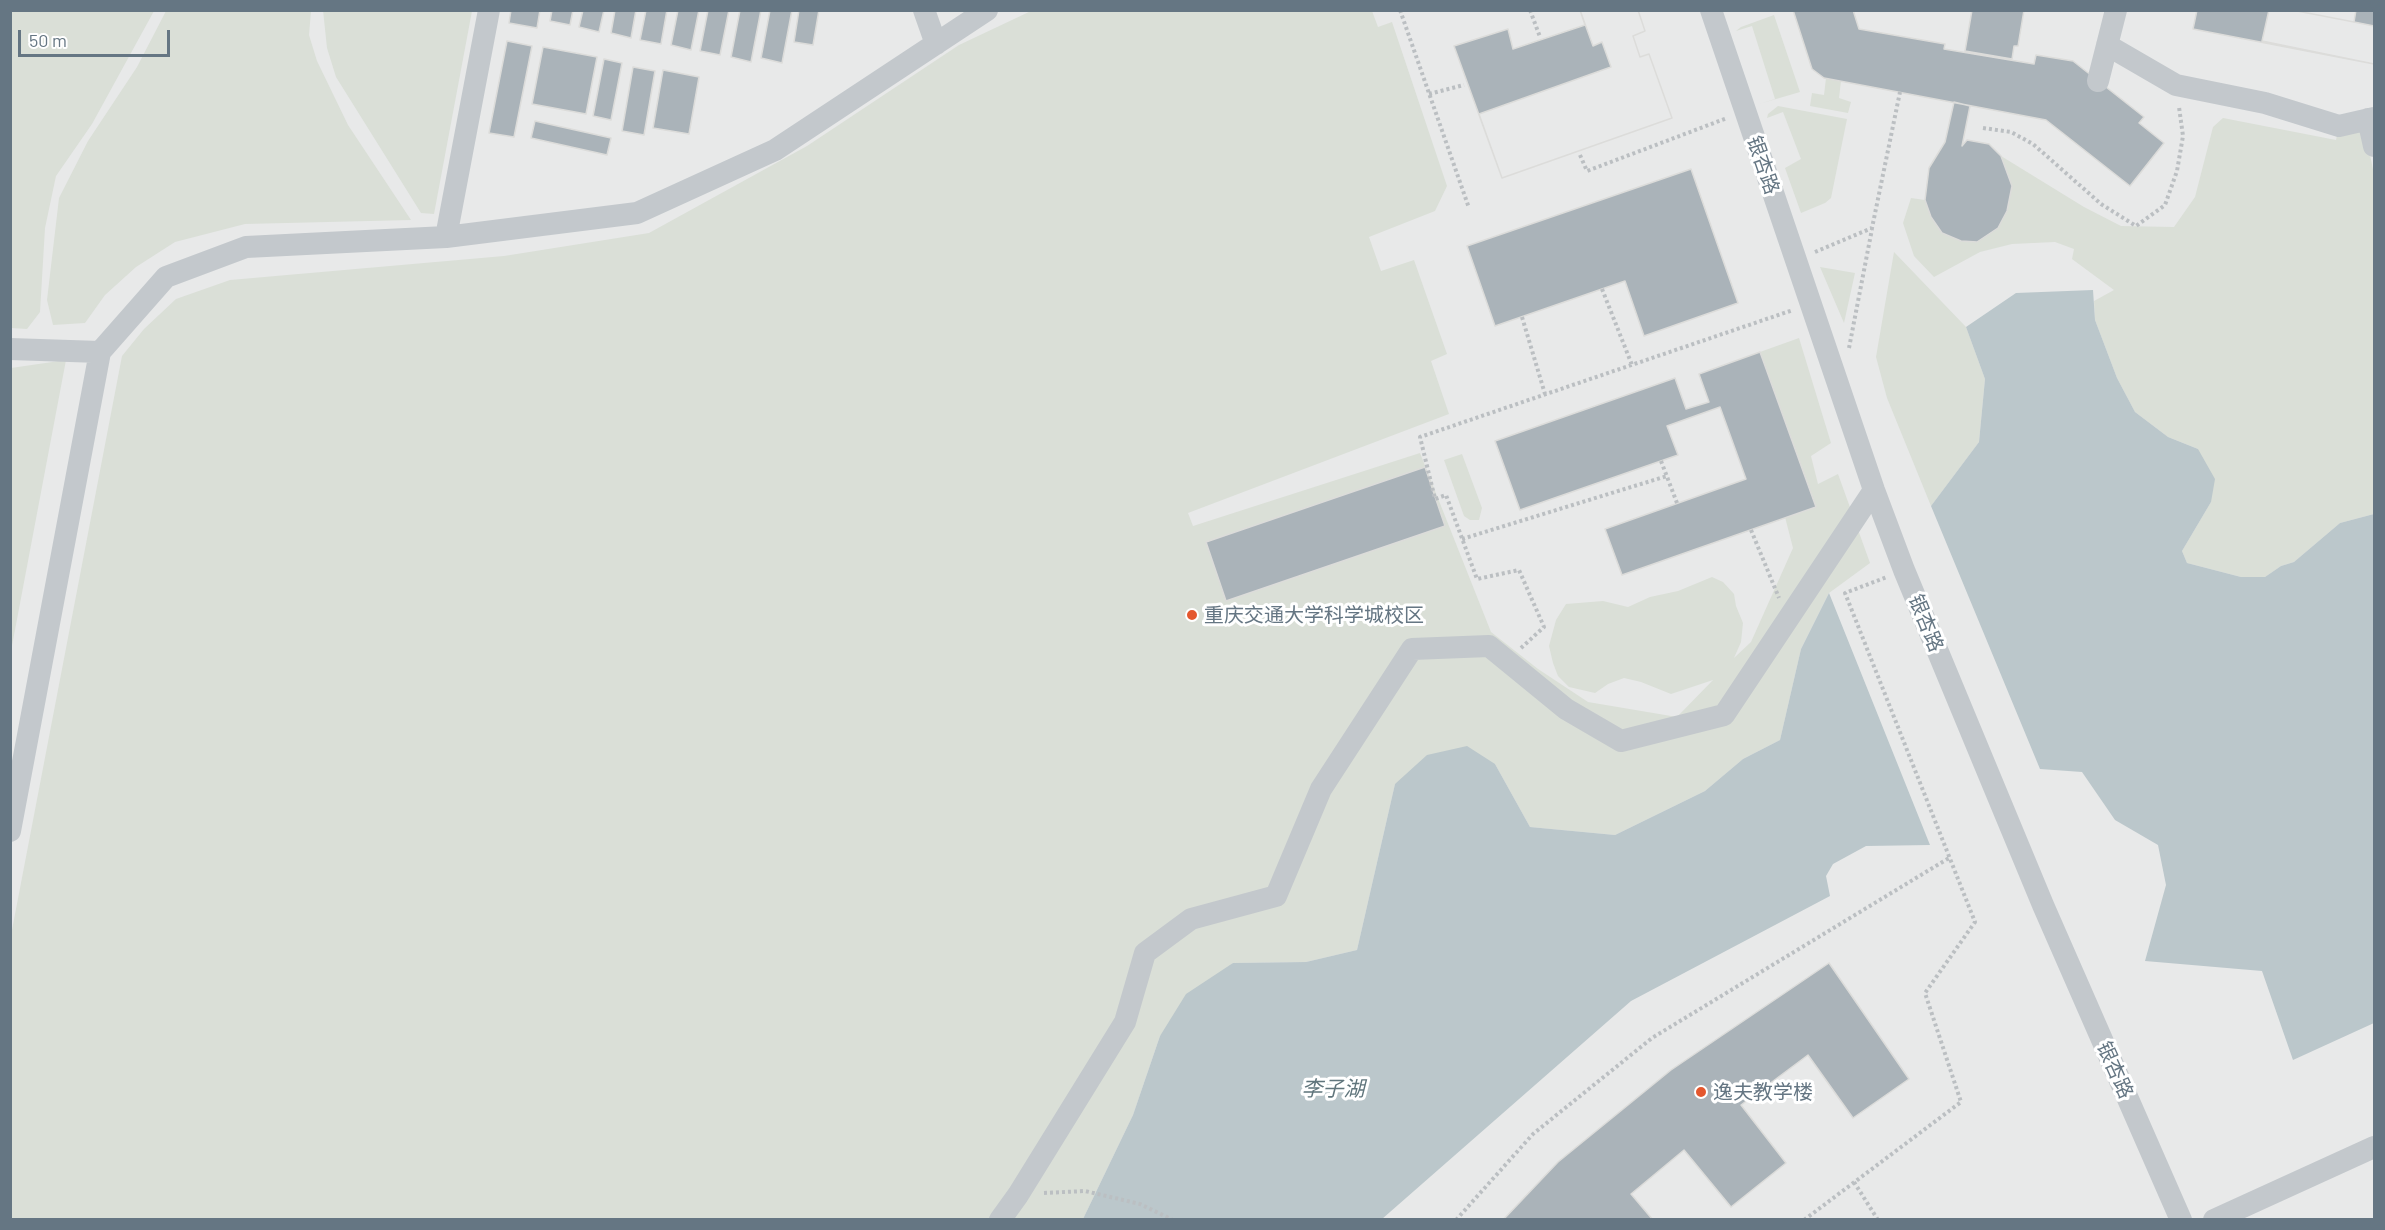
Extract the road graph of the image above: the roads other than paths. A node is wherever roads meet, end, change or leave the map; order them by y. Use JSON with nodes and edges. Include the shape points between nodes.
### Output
{"nodes":[{"id":1,"x":489,"y":10,"type":"edge"},
{"id":2,"x":924,"y":10,"type":"edge"},
{"id":3,"x":987,"y":10,"type":"edge"},
{"id":4,"x":1711,"y":10,"type":"edge"},
{"id":5,"x":2116,"y":10,"type":"edge"},
{"id":6,"x":936,"y":44,"type":"junction"},
{"id":7,"x":2107,"y":45,"type":"junction"},
{"id":8,"x":2098,"y":81,"type":"dead end"},
{"id":9,"x":2371,"y":118,"type":"edge"},
{"id":10,"x":2374,"y":146,"type":"edge"},
{"id":11,"x":446,"y":237,"type":"junction"},
{"id":12,"x":10,"y":350,"type":"edge"},
{"id":13,"x":100,"y":352,"type":"junction"},
{"id":14,"x":1874,"y":490,"type":"junction"},
{"id":15,"x":10,"y":831,"type":"edge"},
{"id":16,"x":2374,"y":1147,"type":"edge"},
{"id":17,"x":1000,"y":1220,"type":"edge"},
{"id":18,"x":2181,"y":1220,"type":"edge"},
{"id":19,"x":2214,"y":1220,"type":"edge"}],
"edges":[{"from":1,"to":11,"type":"street"},
{"from":2,"to":6,"type":"street"},
{"from":3,"to":6,"type":"street"},
{"from":4,"to":14,"type":"street","name":"银杏路"},
{"from":5,"to":7,"type":"street"},
{"from":6,"to":11,"type":"street","via":[[775,150],[637,213]]},
{"from":7,"to":8,"type":"street"},
{"from":7,"to":9,"type":"street","via":[[2176,85],[2265,103],[2339,126]]},
{"from":9,"to":10,"type":"street"},
{"from":11,"to":13,"type":"street","via":[[246,247],[166,277]]},
{"from":12,"to":13,"type":"street"},
{"from":13,"to":15,"type":"street"},
{"from":14,"to":17,"type":"street","via":[[1724,715],[1621,741],[1566,709],[1490,645],[1412,649],[1321,789],[1275,896],[1191,919],[1145,953],[1125,1022]]},
{"from":14,"to":18,"type":"street","name":"银杏路","via":[[2043,905]]},
{"from":16,"to":19,"type":"street"}]}
